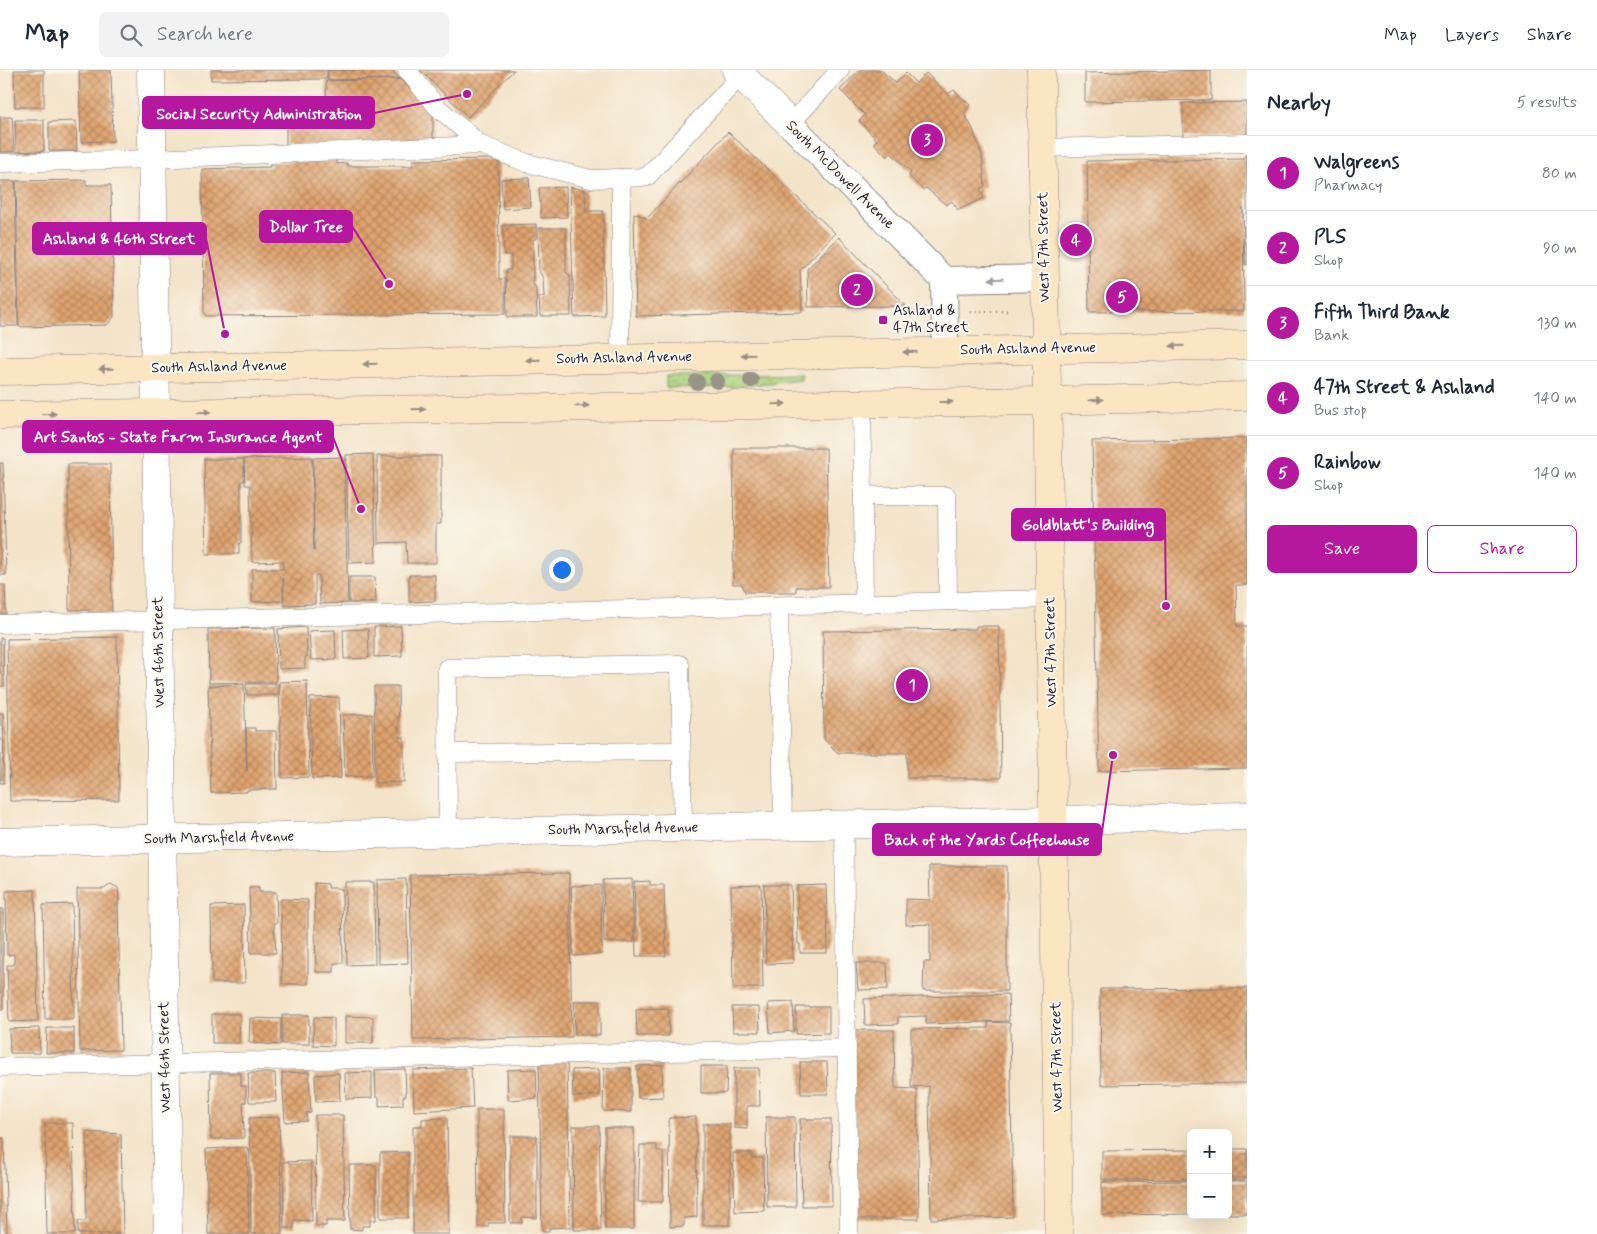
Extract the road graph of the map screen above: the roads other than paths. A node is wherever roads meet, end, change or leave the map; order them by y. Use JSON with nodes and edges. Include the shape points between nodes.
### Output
{"nodes":[{"id":1,"x":151,"y":70,"type":"edge"},
{"id":2,"x":406,"y":70,"type":"edge"},
{"id":3,"x":840,"y":70,"type":"edge"},
{"id":4,"x":1040,"y":70,"type":"edge"},
{"id":5,"x":739,"y":72,"type":"edge"},
{"id":6,"x":790,"y":124,"type":"junction"},
{"id":7,"x":1247,"y":143,"type":"edge"},
{"id":8,"x":481,"y":145,"type":"junction"},
{"id":9,"x":1042,"y":148,"type":"junction"},
{"id":10,"x":152,"y":159,"type":"junction"},
{"id":11,"x":0,"y":163,"type":"edge"},
{"id":12,"x":621,"y":178,"type":"junction"},
{"id":13,"x":1045,"y":278,"type":"junction"},
{"id":14,"x":944,"y":280,"type":"junction"},
{"id":15,"x":1247,"y":345,"type":"edge"},
{"id":16,"x":1046,"y":348,"type":"junction"},
{"id":17,"x":945,"y":351,"type":"junction"},
{"id":18,"x":620,"y":358,"type":"junction"},
{"id":19,"x":155,"y":368,"type":"junction"},
{"id":20,"x":0,"y":370,"type":"edge"},
{"id":21,"x":1247,"y":396,"type":"edge"},
{"id":22,"x":1048,"y":401,"type":"junction"},
{"id":23,"x":862,"y":402,"type":"junction"},
{"id":24,"x":156,"y":413,"type":"junction"},
{"id":25,"x":0,"y":415,"type":"edge"},
{"id":26,"x":863,"y":496,"type":"junction"},
{"id":27,"x":1050,"y":599,"type":"junction"},
{"id":28,"x":948,"y":602,"type":"junction"},
{"id":29,"x":864,"y":604,"type":"junction"},
{"id":30,"x":779,"y":606,"type":"junction"},
{"id":31,"x":158,"y":621,"type":"junction"},
{"id":32,"x":0,"y":624,"type":"edge"},
{"id":33,"x":681,"y":751,"type":"junction"},
{"id":34,"x":447,"y":753,"type":"junction"},
{"id":35,"x":1247,"y":816,"type":"edge"},
{"id":36,"x":1053,"y":819,"type":"junction"},
{"id":37,"x":844,"y":824,"type":"junction"},
{"id":38,"x":783,"y":825,"type":"junction"},
{"id":39,"x":683,"y":828,"type":"junction"},
{"id":40,"x":448,"y":833,"type":"junction"},
{"id":41,"x":162,"y":839,"type":"junction"},
{"id":42,"x":0,"y":842,"type":"edge"},
{"id":43,"x":847,"y":1048,"type":"junction"},
{"id":44,"x":165,"y":1064,"type":"junction"},
{"id":45,"x":0,"y":1067,"type":"edge"},
{"id":46,"x":168,"y":1234,"type":"edge"},
{"id":47,"x":849,"y":1234,"type":"edge"},
{"id":48,"x":1059,"y":1234,"type":"edge"}],
"edges":[{"from":1,"to":10,"type":"street","name":"West 46th Street"},
{"from":2,"to":8,"type":"lane","via":[[437,107]]},
{"from":3,"to":6,"type":"lane"},
{"from":4,"to":9,"type":"main road","name":"West 47th Street"},
{"from":5,"to":6,"type":"street","name":"South McDowell Avenue"},
{"from":5,"to":12,"type":"lane","via":[[647,177]]},
{"from":6,"to":14,"type":"street","name":"South McDowell Avenue"},
{"from":7,"to":9,"type":"lane"},
{"from":8,"to":10,"type":"lane"},
{"from":8,"to":12,"type":"lane","via":[[527,163],[591,179]]},
{"from":9,"to":13,"type":"main road","name":"West 47th Street"},
{"from":10,"to":11,"type":"lane"},
{"from":10,"to":19,"type":"street","name":"West 46th Street"},
{"from":12,"to":18,"type":"lane"},
{"from":13,"to":14,"type":"street","one_way":true},
{"from":13,"to":16,"type":"main road","name":"West 47th Street"},
{"from":14,"to":17,"type":"street"},
{"from":15,"to":16,"type":"main road","name":"South Ashland Avenue","one_way":true},
{"from":16,"to":17,"type":"main road","name":"South Ashland Avenue"},
{"from":16,"to":22,"type":"main road","name":"West 47th Street"},
{"from":17,"to":18,"type":"main road","name":"South Ashland Avenue","one_way":true},
{"from":18,"to":19,"type":"main road","name":"South Ashland Avenue","one_way":true},
{"from":19,"to":20,"type":"main road","name":"South Ashland Avenue","one_way":true},
{"from":19,"to":24,"type":"street","name":"West 46th Street"},
{"from":22,"to":21,"type":"main road","one_way":true},
{"from":23,"to":22,"type":"main road","one_way":true},
{"from":22,"to":27,"type":"main road","name":"West 47th Street"},
{"from":24,"to":23,"type":"main road","one_way":true},
{"from":23,"to":26,"type":"lane"},
{"from":25,"to":24,"type":"main road","one_way":true},
{"from":24,"to":31,"type":"street","name":"West 46th Street"},
{"from":26,"to":28,"type":"lane","via":[[947,496]]},
{"from":26,"to":29,"type":"lane"},
{"from":27,"to":28,"type":"lane"},
{"from":27,"to":36,"type":"main road","name":"West 47th Street"},
{"from":28,"to":29,"type":"lane"},
{"from":29,"to":30,"type":"lane"},
{"from":30,"to":31,"type":"lane"},
{"from":30,"to":38,"type":"lane"},
{"from":31,"to":32,"type":"lane"},
{"from":31,"to":41,"type":"street","name":"West 46th Street"},
{"from":33,"to":34,"type":"lane"},
{"from":33,"to":34,"type":"lane","via":[[680,664],[447,668]]},
{"from":33,"to":39,"type":"lane"},
{"from":34,"to":40,"type":"lane"},
{"from":35,"to":36,"type":"street","name":"South Marshfield Avenue"},
{"from":36,"to":37,"type":"street","name":"South Marshfield Avenue"},
{"from":36,"to":48,"type":"main road","name":"West 47th Street"},
{"from":37,"to":38,"type":"street","name":"South Marshfield Avenue"},
{"from":37,"to":43,"type":"lane"},
{"from":38,"to":39,"type":"street","name":"South Marshfield Avenue"},
{"from":39,"to":40,"type":"street","name":"South Marshfield Avenue"},
{"from":40,"to":41,"type":"street","name":"South Marshfield Avenue"},
{"from":41,"to":42,"type":"street","name":"South Marshfield Avenue"},
{"from":41,"to":44,"type":"street","name":"West 46th Street"},
{"from":43,"to":44,"type":"lane"},
{"from":43,"to":47,"type":"lane"},
{"from":44,"to":45,"type":"lane"},
{"from":44,"to":46,"type":"street","name":"West 46th Street"}]}
